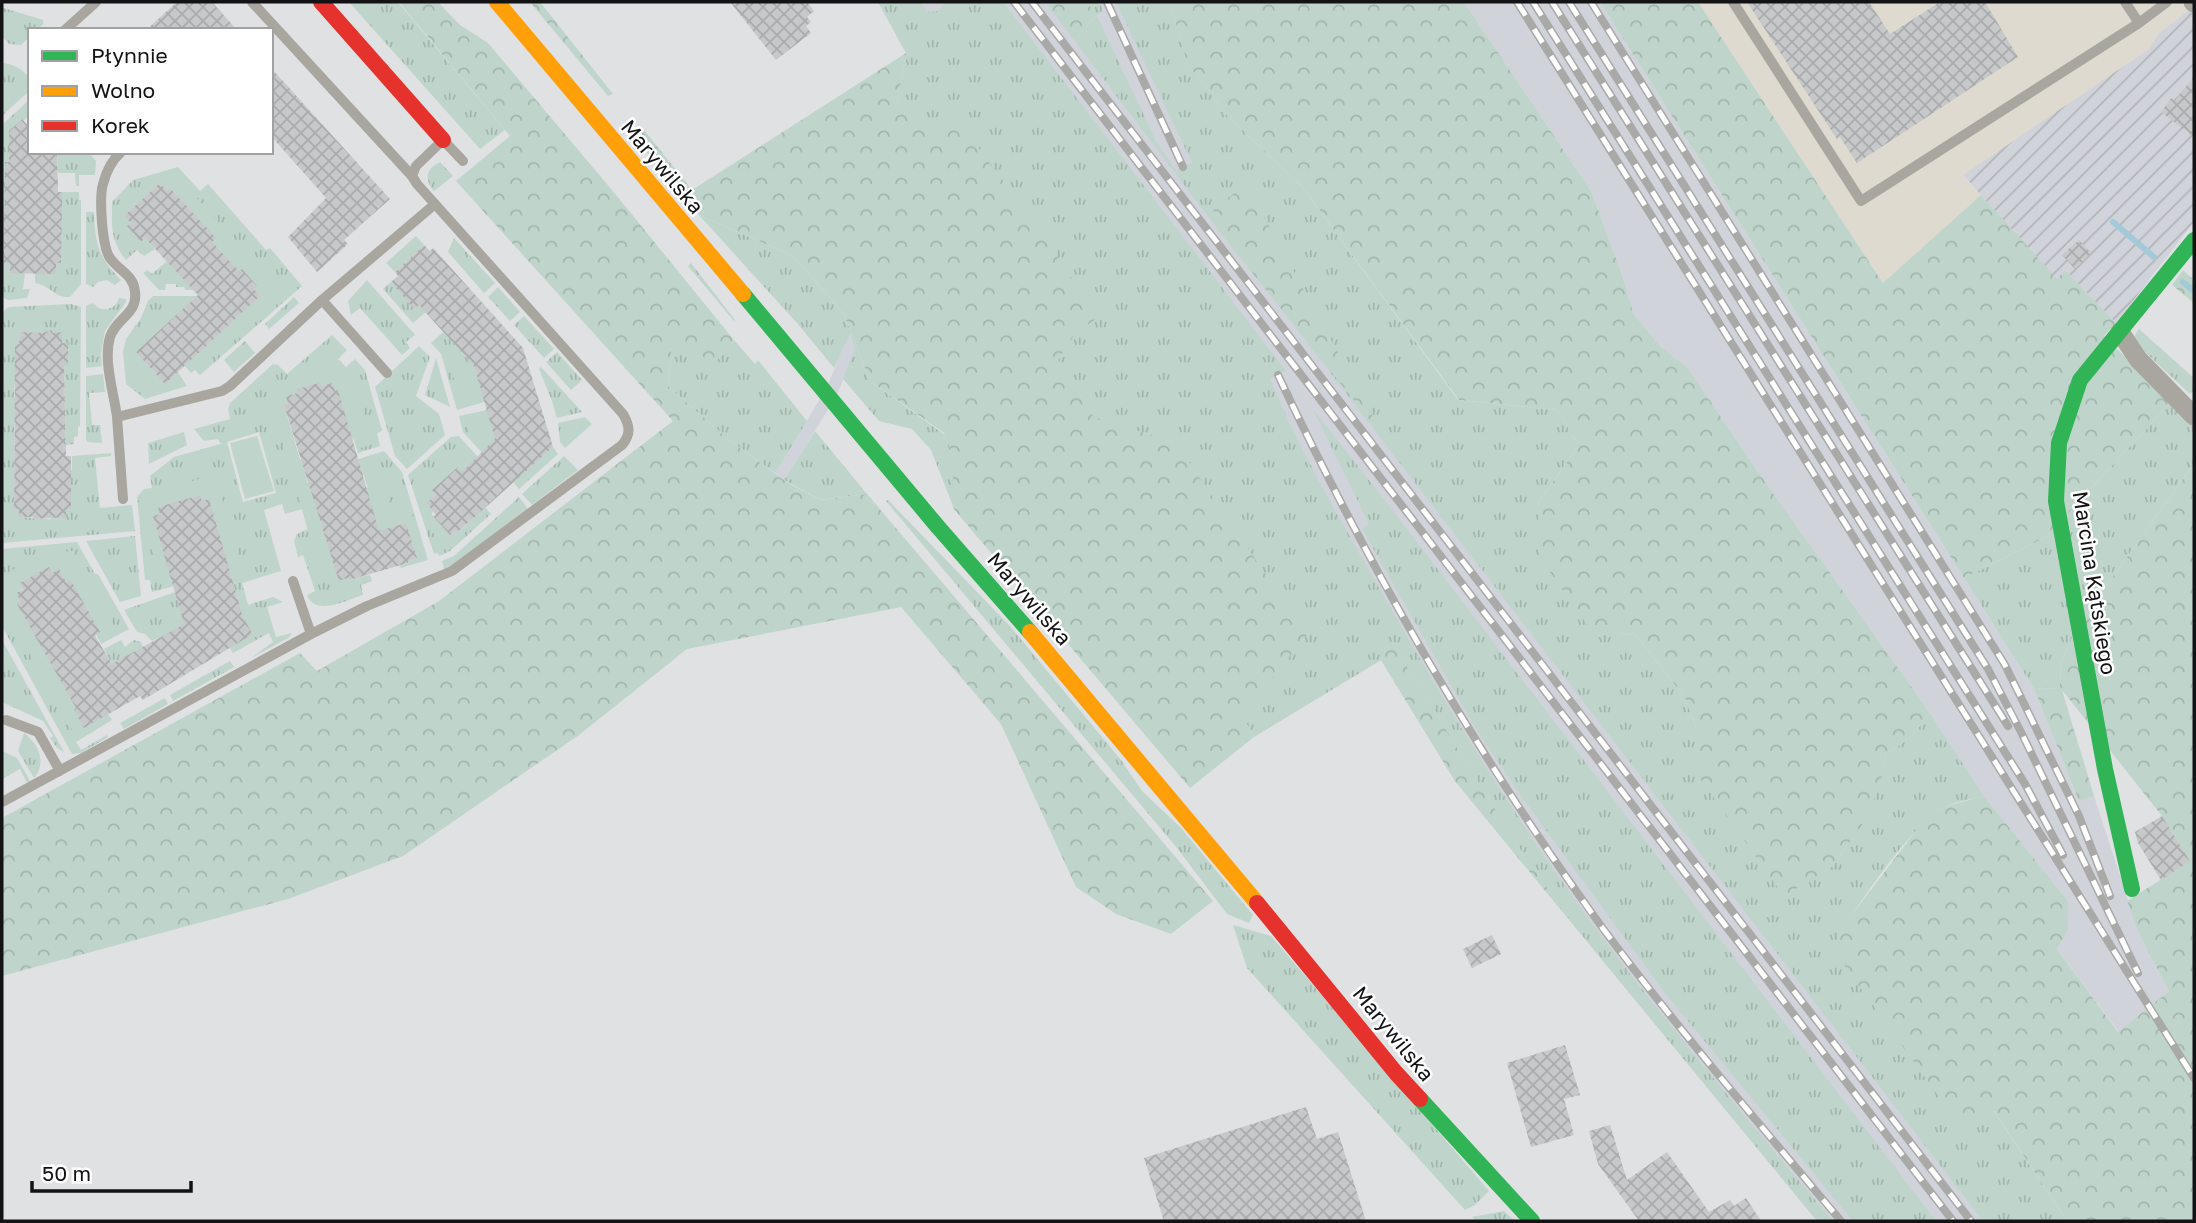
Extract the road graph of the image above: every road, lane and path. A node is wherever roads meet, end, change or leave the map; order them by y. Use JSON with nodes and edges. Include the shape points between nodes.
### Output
{"nodes":[{"id":1,"x":96,"y":2,"type":"edge"},
{"id":2,"x":253,"y":2,"type":"edge"},
{"id":3,"x":321,"y":2,"type":"edge"},
{"id":4,"x":497,"y":2,"type":"edge"},
{"id":5,"x":1733,"y":2,"type":"edge"},
{"id":6,"x":2125,"y":2,"type":"edge"},
{"id":7,"x":2167,"y":2,"type":"edge"},
{"id":8,"x":2139,"y":23,"type":"junction"},
{"id":9,"x":67,"y":28,"type":"edge"},
{"id":10,"x":443,"y":140,"type":"junction"},
{"id":11,"x":109,"y":156,"type":"edge"},
{"id":12,"x":463,"y":161,"type":"dead end"},
{"id":13,"x":412,"y":176,"type":"junction"},
{"id":14,"x":435,"y":204,"type":"junction"},
{"id":15,"x":2194,"y":240,"type":"edge"},
{"id":16,"x":322,"y":300,"type":"junction"},
{"id":17,"x":2120,"y":332,"type":"junction"},
{"id":18,"x":387,"y":373,"type":"dead end"},
{"id":19,"x":2194,"y":416,"type":"edge"},
{"id":20,"x":117,"y":417,"type":"junction"},
{"id":21,"x":123,"y":499,"type":"dead end"},
{"id":22,"x":293,"y":581,"type":"dead end"},
{"id":23,"x":311,"y":634,"type":"junction"},
{"id":24,"x":6,"y":720,"type":"dead end"},
{"id":25,"x":60,"y":771,"type":"junction"},
{"id":26,"x":2,"y":802,"type":"edge"},
{"id":27,"x":2132,"y":889,"type":"dead end"},
{"id":28,"x":1532,"y":1221,"type":"edge"}],
"edges":[{"from":1,"to":9,"type":"lane"},
{"from":2,"to":13,"type":"lane"},
{"from":3,"to":10,"type":"street"},
{"from":4,"to":28,"type":"street","name":"Marywilska","via":[[1070,678],[1396,1073]]},
{"from":5,"to":8,"type":"lane","via":[[1861,201]]},
{"from":6,"to":8,"type":"lane"},
{"from":7,"to":8,"type":"lane"},
{"from":10,"to":12,"type":"lane"},
{"from":10,"to":13,"type":"lane","via":[[415,166]]},
{"from":11,"to":20,"type":"lane","via":[[102,187],[104,235],[109,257],[130,277],[135,291],[133,309],[109,340]]},
{"from":13,"to":14,"type":"lane"},
{"from":14,"to":16,"type":"lane"},
{"from":14,"to":23,"type":"lane","via":[[623,414],[629,436],[452,571]]},
{"from":15,"to":17,"type":"street","name":"Marcina Kątskiego"},
{"from":16,"to":18,"type":"lane"},
{"from":16,"to":20,"type":"lane","via":[[222,391]]},
{"from":17,"to":19,"type":"street","via":[[2138,359]]},
{"from":17,"to":27,"type":"street","name":"Marcina Kątskiego","via":[[2080,380],[2059,443],[2056,501]]},
{"from":20,"to":21,"type":"lane"},
{"from":22,"to":23,"type":"lane"},
{"from":23,"to":25,"type":"lane"},
{"from":24,"to":25,"type":"lane","via":[[38,732]]},
{"from":25,"to":26,"type":"lane"}]}
